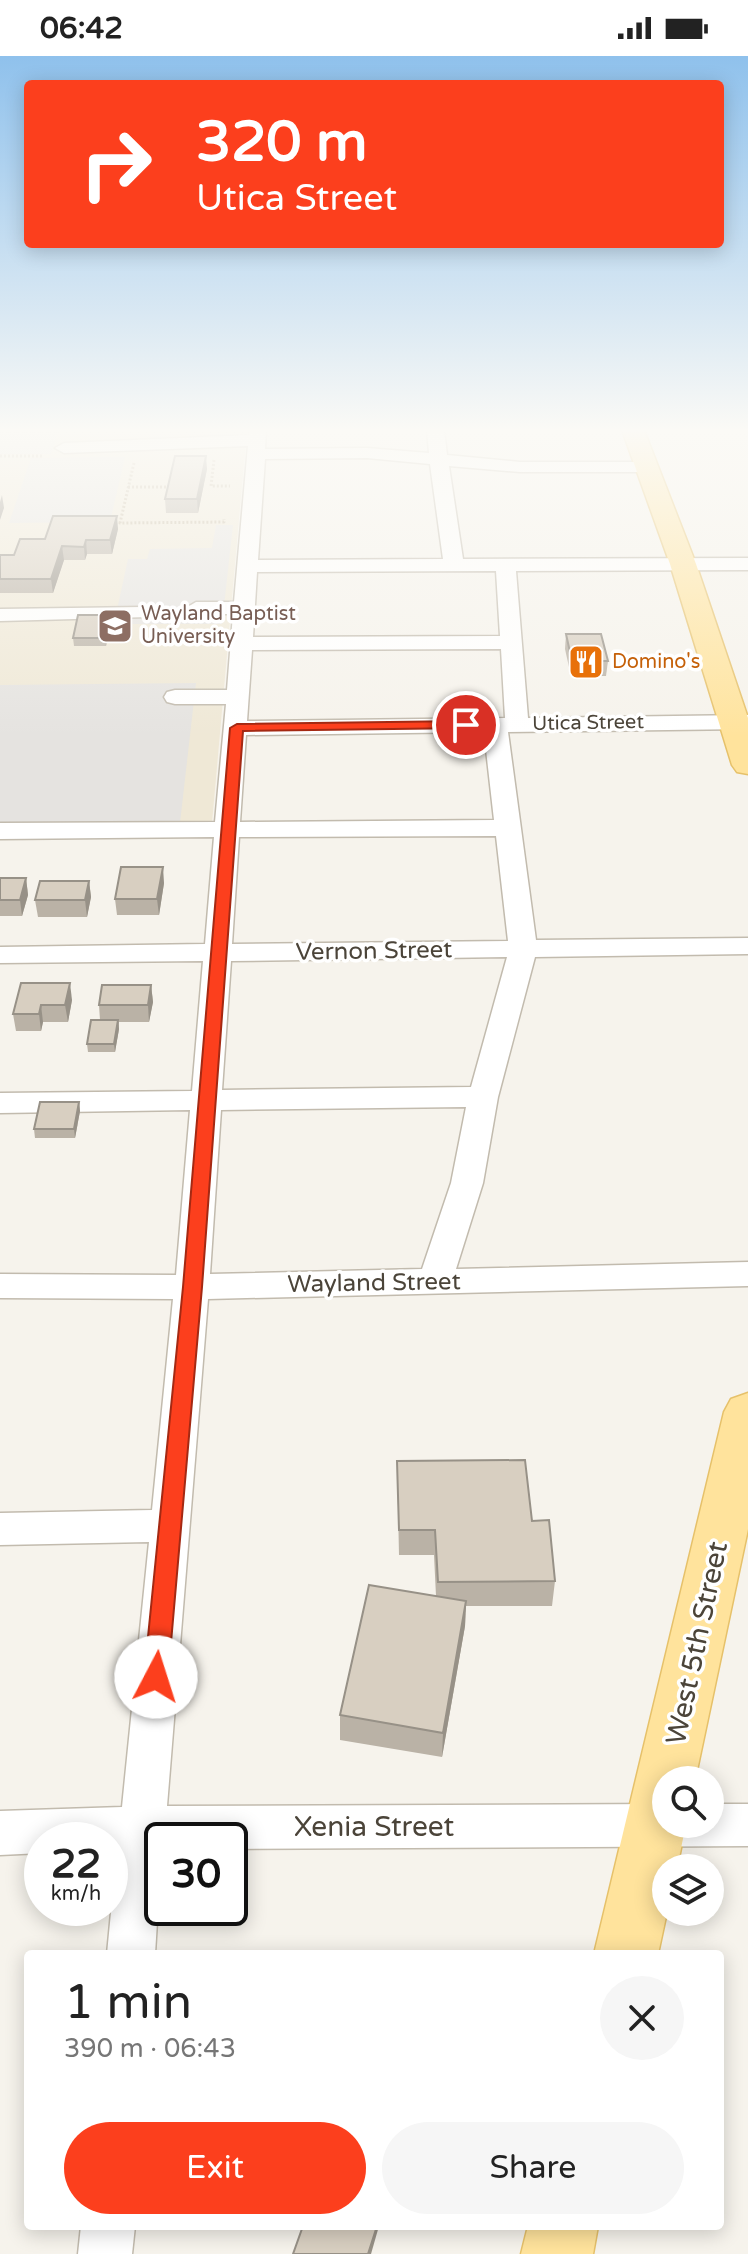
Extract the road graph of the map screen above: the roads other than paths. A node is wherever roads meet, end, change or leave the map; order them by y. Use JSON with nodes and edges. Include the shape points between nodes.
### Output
{"nodes":[{"id":1,"x":249,"y":533,"type":"edge"},
{"id":2,"x":448,"y":533,"type":"edge"},
{"id":3,"x":672,"y":533,"type":"edge"},
{"id":4,"x":683,"y":564,"type":"junction"},
{"id":5,"x":748,"y":564,"type":"edge"},
{"id":6,"x":454,"y":565,"type":"junction"},
{"id":7,"x":506,"y":565,"type":"junction"},
{"id":8,"x":248,"y":566,"type":"junction"},
{"id":9,"x":196,"y":608,"type":"dead end"},
{"id":10,"x":244,"y":608,"type":"junction"},
{"id":11,"x":142,"y":613,"type":"dead end"},
{"id":12,"x":0,"y":615,"type":"edge"},
{"id":13,"x":512,"y":642,"type":"junction"},
{"id":14,"x":243,"y":644,"type":"junction"},
{"id":15,"x":175,"y":697,"type":"dead end"},
{"id":16,"x":238,"y":712,"type":"junction"},
{"id":17,"x":742,"y":722,"type":"edge"},
{"id":18,"x":506,"y":724,"type":"junction"},
{"id":19,"x":748,"y":765,"type":"edge"},
{"id":20,"x":228,"y":828,"type":"junction"},
{"id":21,"x":509,"y":828,"type":"junction"},
{"id":22,"x":0,"y":831,"type":"edge"},
{"id":23,"x":748,"y":946,"type":"edge"},
{"id":24,"x":523,"y":949,"type":"junction"},
{"id":25,"x":218,"y":953,"type":"junction"},
{"id":26,"x":0,"y":955,"type":"edge"},
{"id":27,"x":483,"y":1097,"type":"junction"},
{"id":28,"x":207,"y":1101,"type":"junction"},
{"id":29,"x":0,"y":1103,"type":"edge"},
{"id":30,"x":748,"y":1274,"type":"edge"},
{"id":31,"x":435,"y":1282,"type":"junction"},
{"id":32,"x":0,"y":1286,"type":"edge"},
{"id":33,"x":192,"y":1287,"type":"junction"},
{"id":34,"x":748,"y":1412,"type":"edge"},
{"id":35,"x":170,"y":1526,"type":"junction"},
{"id":36,"x":0,"y":1529,"type":"edge"},
{"id":37,"x":670,"y":1766,"type":"edge"},
{"id":38,"x":652,"y":1797,"type":"edge"},
{"id":39,"x":724,"y":1817,"type":"edge"},
{"id":40,"x":748,"y":1825,"type":"edge"},
{"id":41,"x":141,"y":1828,"type":"junction"},
{"id":42,"x":0,"y":1833,"type":"edge"},
{"id":43,"x":653,"y":1838,"type":"edge"},
{"id":44,"x":131,"y":1950,"type":"edge"},
{"id":45,"x":627,"y":1950,"type":"edge"},
{"id":46,"x":108,"y":2230,"type":"edge"},
{"id":47,"x":562,"y":2230,"type":"edge"},
{"id":48,"x":105,"y":2254,"type":"edge"},
{"id":49,"x":557,"y":2254,"type":"edge"}],
"edges":[{"from":1,"to":8,"type":"street"},
{"from":2,"to":6,"type":"street"},
{"from":3,"to":4,"type":"main road"},
{"from":4,"to":5,"type":"street"},
{"from":4,"to":7,"type":"street"},
{"from":4,"to":17,"type":"main road"},
{"from":6,"to":7,"type":"street"},
{"from":6,"to":8,"type":"street"},
{"from":7,"to":13,"type":"street"},
{"from":8,"to":10,"type":"street"},
{"from":9,"to":10,"type":"street"},
{"from":10,"to":14,"type":"street"},
{"from":11,"to":12,"type":"street"},
{"from":13,"to":14,"type":"street"},
{"from":13,"to":18,"type":"street"},
{"from":14,"to":16,"type":"street"},
{"from":15,"to":16,"type":"street","name":"Utica Street"},
{"from":16,"to":18,"type":"street","name":"Utica Street"},
{"from":16,"to":20,"type":"street"},
{"from":17,"to":18,"type":"street","name":"Utica Street"},
{"from":17,"to":19,"type":"main road"},
{"from":18,"to":21,"type":"street"},
{"from":20,"to":21,"type":"street"},
{"from":20,"to":22,"type":"street"},
{"from":20,"to":25,"type":"street"},
{"from":21,"to":24,"type":"street"},
{"from":23,"to":24,"type":"street","name":"Vernon Street"},
{"from":24,"to":25,"type":"street","name":"Vernon Street"},
{"from":24,"to":27,"type":"street"},
{"from":25,"to":26,"type":"street","name":"Vernon Street"},
{"from":25,"to":28,"type":"street"},
{"from":27,"to":28,"type":"street"},
{"from":27,"to":31,"type":"street","via":[[467,1183]]},
{"from":28,"to":29,"type":"street"},
{"from":28,"to":33,"type":"street"},
{"from":30,"to":31,"type":"street","name":"Wayland Street"},
{"from":31,"to":33,"type":"street","name":"Wayland Street"},
{"from":32,"to":33,"type":"street","name":"Wayland Street"},
{"from":33,"to":35,"type":"street"},
{"from":34,"to":37,"type":"main road","name":"West 5th Street"},
{"from":35,"to":36,"type":"street"},
{"from":35,"to":41,"type":"street"},
{"from":38,"to":41,"type":"street","name":"Xenia Street"},
{"from":39,"to":40,"type":"street","name":"Xenia Street"},
{"from":41,"to":42,"type":"street","name":"Xenia Street"},
{"from":41,"to":44,"type":"street"},
{"from":43,"to":45,"type":"main road","name":"West 5th Street"},
{"from":46,"to":48,"type":"street"},
{"from":47,"to":49,"type":"main road"}]}
